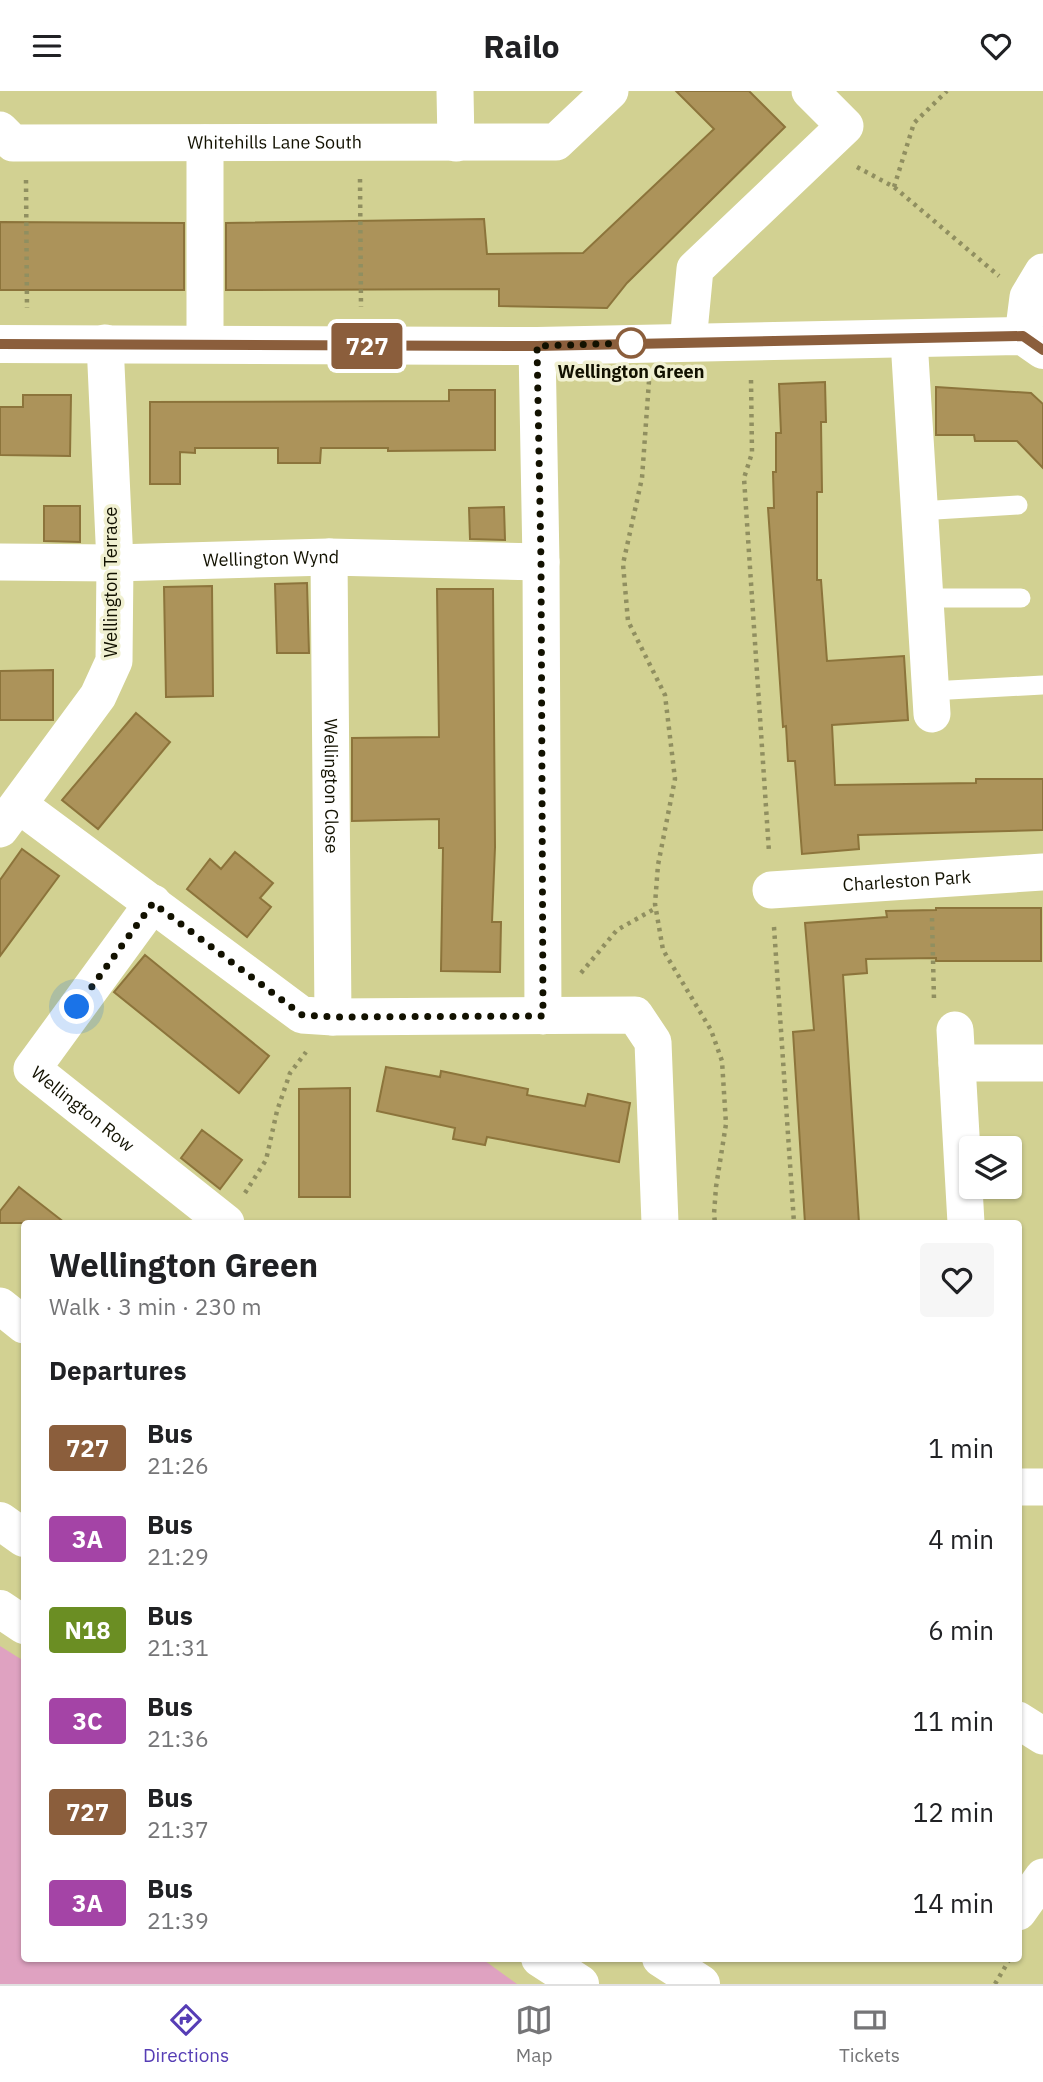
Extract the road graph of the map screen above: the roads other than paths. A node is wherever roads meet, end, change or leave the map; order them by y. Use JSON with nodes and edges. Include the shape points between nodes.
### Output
{"nodes":[{"id":1,"x":455,"y":91,"type":"edge"},
{"id":2,"x":610,"y":91,"type":"edge"},
{"id":3,"x":810,"y":91,"type":"edge"},
{"id":4,"x":13,"y":137,"type":"edge"},
{"id":5,"x":205,"y":143,"type":"junction"},
{"id":6,"x":456,"y":143,"type":"junction"},
{"id":7,"x":1035,"y":285,"type":"edge"},
{"id":8,"x":909,"y":340,"type":"junction"},
{"id":9,"x":688,"y":342,"type":"junction"},
{"id":10,"x":104,"y":343,"type":"junction"},
{"id":11,"x":1033,"y":343,"type":"edge"},
{"id":12,"x":14,"y":344,"type":"edge"},
{"id":13,"x":205,"y":344,"type":"junction"},
{"id":14,"x":537,"y":346,"type":"junction"},
{"id":15,"x":1018,"y":505,"type":"dead end"},
{"id":16,"x":919,"y":511,"type":"junction"},
{"id":17,"x":329,"y":557,"type":"junction"},
{"id":18,"x":0,"y":562,"type":"edge"},
{"id":19,"x":541,"y":562,"type":"junction"},
{"id":20,"x":115,"y":563,"type":"junction"},
{"id":21,"x":926,"y":598,"type":"junction"},
{"id":22,"x":1021,"y":598,"type":"dead end"},
{"id":23,"x":1043,"y":685,"type":"edge"},
{"id":24,"x":931,"y":702,"type":"joint"},
{"id":25,"x":9,"y":817,"type":"edge"},
{"id":26,"x":1043,"y":873,"type":"edge"},
{"id":27,"x":771,"y":890,"type":"road end"},
{"id":28,"x":153,"y":903,"type":"junction"},
{"id":29,"x":543,"y":1016,"type":"junction"},
{"id":30,"x":333,"y":1017,"type":"junction"},
{"id":31,"x":1043,"y":1063,"type":"edge"},
{"id":32,"x":222,"y":1220,"type":"edge"},
{"id":33,"x":660,"y":1220,"type":"edge"},
{"id":34,"x":967,"y":1220,"type":"edge"},
{"id":35,"x":0,"y":1305,"type":"edge"},
{"id":36,"x":21,"y":1322,"type":"edge"},
{"id":37,"x":1022,"y":1487,"type":"edge"},
{"id":38,"x":1043,"y":1487,"type":"edge"},
{"id":39,"x":0,"y":1521,"type":"edge"},
{"id":40,"x":21,"y":1536,"type":"edge"},
{"id":41,"x":0,"y":1609,"type":"edge"},
{"id":42,"x":21,"y":1623,"type":"edge"},
{"id":43,"x":1022,"y":1722,"type":"edge"},
{"id":44,"x":1043,"y":1735,"type":"edge"},
{"id":45,"x":1043,"y":1877,"type":"edge"},
{"id":46,"x":1022,"y":1906,"type":"edge"},
{"id":47,"x":546,"y":1962,"type":"edge"},
{"id":48,"x":667,"y":1962,"type":"edge"},
{"id":49,"x":580,"y":1984,"type":"edge"},
{"id":50,"x":701,"y":1984,"type":"edge"}],
"edges":[{"from":1,"to":6,"type":"street"},
{"from":2,"to":6,"type":"street","name":"Whitehills Lane South","via":[[556,142]]},
{"from":3,"to":9,"type":"street","via":[[845,126],[695,269]]},
{"from":4,"to":5,"type":"street","name":"Whitehills Lane South"},
{"from":5,"to":6,"type":"street","name":"Whitehills Lane South"},
{"from":5,"to":13,"type":"street"},
{"from":7,"to":11,"type":"street"},
{"from":8,"to":9,"type":"street"},
{"from":8,"to":11,"type":"street"},
{"from":8,"to":16,"type":"street"},
{"from":9,"to":14,"type":"street"},
{"from":10,"to":12,"type":"street"},
{"from":10,"to":13,"type":"street"},
{"from":10,"to":20,"type":"street","name":"Wellington Terrace"},
{"from":13,"to":14,"type":"street"},
{"from":14,"to":19,"type":"street"},
{"from":15,"to":16,"type":"lane"},
{"from":16,"to":21,"type":"street"},
{"from":17,"to":19,"type":"street","name":"Wellington Wynd"},
{"from":17,"to":20,"type":"street","name":"Wellington Wynd"},
{"from":17,"to":30,"type":"street","name":"Wellington Close"},
{"from":18,"to":20,"type":"street","name":"Wellington Wynd"},
{"from":19,"to":29,"type":"street"},
{"from":20,"to":25,"type":"street","name":"Wellington Terrace","via":[[114,661],[98,696]]},
{"from":21,"to":22,"type":"lane"},
{"from":21,"to":24,"type":"street"},
{"from":23,"to":24,"type":"lane"},
{"from":25,"to":28,"type":"street"},
{"from":26,"to":27,"type":"street","name":"Charleston Park"},
{"from":28,"to":30,"type":"street","via":[[302,1015]]},
{"from":28,"to":32,"type":"street","name":"Wellington Row","via":[[32,1069]]},
{"from":29,"to":30,"type":"street"},
{"from":29,"to":33,"type":"street","via":[[635,1015],[653,1042]]},
{"from":31,"to":34,"type":"street","via":[[956,1046]]},
{"from":35,"to":36,"type":"street"},
{"from":37,"to":38,"type":"street"},
{"from":39,"to":40,"type":"street"},
{"from":41,"to":42,"type":"street"},
{"from":43,"to":44,"type":"street"},
{"from":45,"to":46,"type":"street"},
{"from":47,"to":49,"type":"street"},
{"from":48,"to":50,"type":"street"}]}
